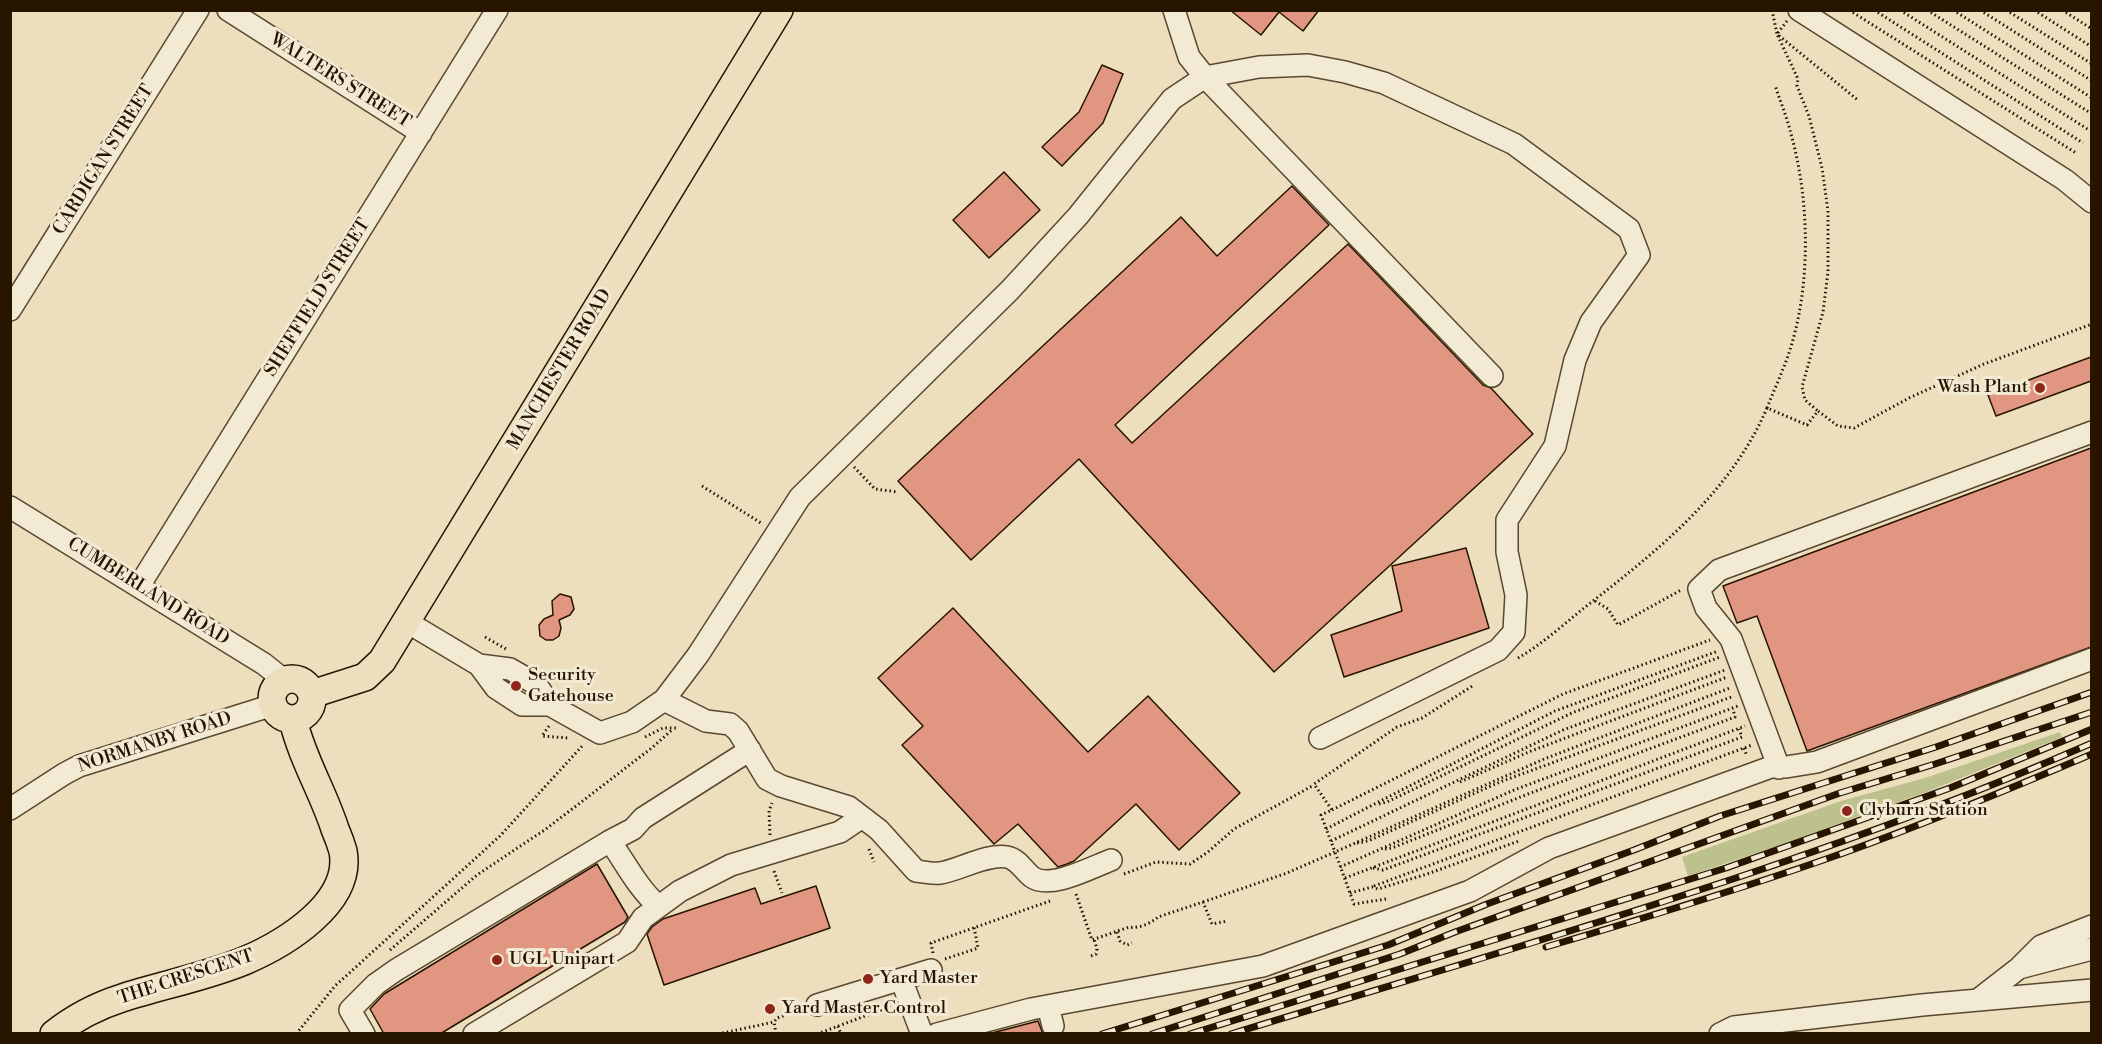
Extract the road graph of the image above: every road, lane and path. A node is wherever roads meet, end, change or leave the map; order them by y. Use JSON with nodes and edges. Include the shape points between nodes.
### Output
{"nodes":[{"id":1,"x":198,"y":10,"type":"edge"},
{"id":2,"x":228,"y":10,"type":"edge"},
{"id":3,"x":496,"y":10,"type":"edge"},
{"id":4,"x":779,"y":10,"type":"edge"},
{"id":5,"x":1174,"y":10,"type":"edge"},
{"id":6,"x":1772,"y":10,"type":"edge"},
{"id":7,"x":1850,"y":10,"type":"edge"},
{"id":8,"x":1874,"y":10,"type":"edge"},
{"id":9,"x":1900,"y":10,"type":"edge"},
{"id":10,"x":1927,"y":10,"type":"edge"},
{"id":11,"x":1953,"y":10,"type":"edge"},
{"id":12,"x":1980,"y":10,"type":"edge"},
{"id":13,"x":2006,"y":10,"type":"edge"},
{"id":14,"x":2034,"y":10,"type":"edge"},
{"id":15,"x":2062,"y":10,"type":"edge"},
{"id":16,"x":1793,"y":14,"type":"edge"},
{"id":17,"x":2091,"y":29,"type":"edge"},
{"id":18,"x":1777,"y":34,"type":"junction"},
{"id":19,"x":2091,"y":47,"type":"edge"},
{"id":20,"x":2091,"y":64,"type":"edge"},
{"id":21,"x":1205,"y":77,"type":"junction"},
{"id":22,"x":2091,"y":81,"type":"edge"},
{"id":23,"x":1775,"y":86,"type":"dead end"},
{"id":24,"x":2091,"y":98,"type":"edge"},
{"id":25,"x":1859,"y":101,"type":"dead end"},
{"id":26,"x":2091,"y":114,"type":"edge"},
{"id":27,"x":2089,"y":130,"type":"dead end"},
{"id":28,"x":421,"y":133,"type":"junction"},
{"id":29,"x":2083,"y":143,"type":"dead end"},
{"id":30,"x":2076,"y":153,"type":"dead end"},
{"id":31,"x":2091,"y":202,"type":"edge"},
{"id":32,"x":10,"y":310,"type":"edge"},
{"id":33,"x":2091,"y":324,"type":"edge"},
{"id":34,"x":1492,"y":376,"type":"dead end"},
{"id":35,"x":1767,"y":408,"type":"junction"},
{"id":36,"x":1818,"y":411,"type":"junction"},
{"id":37,"x":2091,"y":432,"type":"edge"},
{"id":38,"x":702,"y":486,"type":"dead end"},
{"id":39,"x":10,"y":507,"type":"edge"},
{"id":40,"x":756,"y":519,"type":"dead end"},
{"id":41,"x":1707,"y":582,"type":"junction"},
{"id":42,"x":139,"y":586,"type":"junction"},
{"id":43,"x":1594,"y":600,"type":"junction"},
{"id":44,"x":406,"y":622,"type":"junction"},
{"id":45,"x":484,"y":637,"type":"dead end"},
{"id":46,"x":512,"y":652,"type":"dead end"},
{"id":47,"x":1710,"y":654,"type":"junction"},
{"id":48,"x":2091,"y":659,"type":"edge"},
{"id":49,"x":1514,"y":660,"type":"dead end"},
{"id":50,"x":1712,"y":660,"type":"junction"},
{"id":51,"x":1684,"y":663,"type":"junction"},
{"id":52,"x":1687,"y":670,"type":"junction"},
{"id":53,"x":284,"y":680,"type":"junction"},
{"id":54,"x":1746,"y":680,"type":"junction"},
{"id":55,"x":1477,"y":683,"type":"dead end"},
{"id":56,"x":1723,"y":691,"type":"junction"},
{"id":57,"x":312,"y":694,"type":"junction"},
{"id":58,"x":1726,"y":699,"type":"junction"},
{"id":59,"x":664,"y":700,"type":"junction"},
{"id":60,"x":1697,"y":701,"type":"junction"},
{"id":61,"x":1733,"y":708,"type":"junction"},
{"id":62,"x":1700,"y":709,"type":"junction"},
{"id":63,"x":283,"y":712,"type":"junction"},
{"id":64,"x":673,"y":728,"type":"junction"},
{"id":65,"x":683,"y":728,"type":"dead end"},
{"id":66,"x":1738,"y":728,"type":"junction"},
{"id":67,"x":641,"y":738,"type":"dead end"},
{"id":68,"x":1320,"y":738,"type":"dead end"},
{"id":69,"x":1712,"y":738,"type":"junction"},
{"id":70,"x":591,"y":745,"type":"dead end"},
{"id":71,"x":1715,"y":746,"type":"junction"},
{"id":72,"x":750,"y":750,"type":"junction"},
{"id":73,"x":1779,"y":768,"type":"junction"},
{"id":74,"x":1434,"y":792,"type":"junction"},
{"id":75,"x":773,"y":799,"type":"dead end"},
{"id":76,"x":1372,"y":805,"type":"junction"},
{"id":77,"x":10,"y":809,"type":"edge"},
{"id":78,"x":1332,"y":810,"type":"junction"},
{"id":79,"x":862,"y":817,"type":"junction"},
{"id":80,"x":1326,"y":829,"type":"junction"},
{"id":81,"x":1331,"y":841,"type":"junction"},
{"id":82,"x":610,"y":842,"type":"junction"},
{"id":83,"x":1353,"y":843,"type":"junction"},
{"id":84,"x":1380,"y":850,"type":"junction"},
{"id":85,"x":1335,"y":852,"type":"junction"},
{"id":86,"x":771,"y":853,"type":"junction"},
{"id":87,"x":1111,"y":860,"type":"dead end"},
{"id":88,"x":1340,"y":867,"type":"junction"},
{"id":89,"x":1371,"y":868,"type":"junction"},
{"id":90,"x":1345,"y":879,"type":"junction"},
{"id":91,"x":1372,"y":887,"type":"dead end"},
{"id":92,"x":1075,"y":892,"type":"dead end"},
{"id":93,"x":782,"y":893,"type":"dead end"},
{"id":94,"x":1386,"y":899,"type":"dead end"},
{"id":95,"x":1203,"y":902,"type":"junction"},
{"id":96,"x":658,"y":906,"type":"junction"},
{"id":97,"x":1227,"y":921,"type":"dead end"},
{"id":98,"x":2091,"y":926,"type":"edge"},
{"id":99,"x":1116,"y":932,"type":"junction"},
{"id":100,"x":1094,"y":939,"type":"junction"},
{"id":101,"x":1132,"y":944,"type":"dead end"},
{"id":102,"x":2091,"y":949,"type":"edge"},
{"id":103,"x":386,"y":953,"type":"dead end"},
{"id":104,"x":1092,"y":956,"type":"dead end"},
{"id":105,"x":2019,"y":968,"type":"junction"},
{"id":106,"x":931,"y":970,"type":"dead end"},
{"id":107,"x":902,"y":979,"type":"junction"},
{"id":108,"x":343,"y":985,"type":"dead end"},
{"id":109,"x":335,"y":986,"type":"junction"},
{"id":110,"x":2091,"y":990,"type":"edge"},
{"id":111,"x":1979,"y":999,"type":"junction"},
{"id":112,"x":911,"y":1003,"type":"junction"},
{"id":113,"x":818,"y":1005,"type":"joint"},
{"id":114,"x":774,"y":1022,"type":"junction"},
{"id":115,"x":838,"y":1026,"type":"junction"},
{"id":116,"x":1724,"y":1033,"type":"edge"},
{"id":117,"x":54,"y":1034,"type":"edge"},
{"id":118,"x":296,"y":1034,"type":"edge"},
{"id":119,"x":364,"y":1034,"type":"edge"},
{"id":120,"x":474,"y":1034,"type":"edge"},
{"id":121,"x":718,"y":1034,"type":"edge"},
{"id":122,"x":776,"y":1034,"type":"edge"},
{"id":123,"x":817,"y":1034,"type":"edge"},
{"id":124,"x":841,"y":1034,"type":"edge"},
{"id":125,"x":922,"y":1034,"type":"edge"},
{"id":126,"x":937,"y":1034,"type":"edge"}],
"edges":[{"from":1,"to":32,"type":"street","name":"CARDIGAN STREET"},
{"from":2,"to":28,"type":"street","name":"WALTERS STREET"},
{"from":3,"to":28,"type":"street","name":"SHEFFIELD STREET"},
{"from":4,"to":44,"type":"main road","name":"MANCHESTER ROAD"},
{"from":5,"to":21,"type":"street","via":[[1189,57]]},
{"from":6,"to":18,"type":"path"},
{"from":7,"to":30,"type":"path"},
{"from":8,"to":29,"type":"path"},
{"from":9,"to":27,"type":"path"},
{"from":10,"to":26,"type":"path"},
{"from":11,"to":24,"type":"path"},
{"from":12,"to":22,"type":"path"},
{"from":13,"to":20,"type":"path"},
{"from":14,"to":19,"type":"path"},
{"from":15,"to":17,"type":"path"},
{"from":16,"to":18,"type":"path"},
{"from":16,"to":31,"type":"street","via":[[2065,180]]},
{"from":18,"to":25,"type":"path"},
{"from":18,"to":36,"type":"path","via":[[1798,79],[1809,117],[1828,211],[1828,272],[1823,312],[1802,387],[1805,400]]},
{"from":21,"to":34,"type":"street"},
{"from":21,"to":59,"type":"street","via":[[1172,99],[1078,216],[1010,290],[800,497],[698,655]]},
{"from":21,"to":68,"type":"street","via":[[1259,67],[1308,65],[1384,83],[1514,144],[1629,229],[1640,255],[1591,322],[1575,360],[1555,446],[1507,520],[1507,552],[1516,596],[1514,632],[1497,650]]},
{"from":23,"to":35,"type":"path","via":[[1792,134],[1800,176],[1805,252],[1792,343]]},
{"from":28,"to":42,"type":"street","name":"SHEFFIELD STREET"},
{"from":33,"to":36,"type":"path","via":[[1984,364],[1854,428],[1838,426]]},
{"from":35,"to":36,"type":"path","via":[[1807,425]]},
{"from":35,"to":43,"type":"path","via":[[1759,428],[1715,493],[1653,553]]},
{"from":37,"to":41,"type":"street","via":[[1719,570]]},
{"from":38,"to":40,"type":"path"},
{"from":39,"to":42,"type":"street","name":"CUMBERLAND ROAD"},
{"from":41,"to":43,"type":"path","via":[[1697,580],[1618,625],[1608,609]]},
{"from":41,"to":54,"type":"street","via":[[1699,589],[1706,608]]},
{"from":42,"to":53,"type":"street","name":"CUMBERLAND ROAD"},
{"from":43,"to":49,"type":"path"},
{"from":44,"to":57,"type":"main road","name":"MANCHESTER ROAD","via":[[373,672]]},
{"from":44,"to":59,"type":"street","via":[[479,665],[496,688],[522,705],[550,705],[600,733],[632,722]]},
{"from":45,"to":46,"type":"path"},
{"from":47,"to":50,"type":"path"},
{"from":47,"to":51,"type":"path"},
{"from":47,"to":54,"type":"path"},
{"from":48,"to":73,"type":"street","via":[[1817,762]]},
{"from":50,"to":52,"type":"path"},
{"from":50,"to":54,"type":"path"},
{"from":51,"to":52,"type":"path"},
{"from":51,"to":76,"type":"path","via":[[1555,711]]},
{"from":52,"to":76,"type":"path","via":[[1574,712],[1388,802]]},
{"from":53,"to":57,"type":"main road","via":[[305,682]]},
{"from":53,"to":63,"type":"main road","via":[[274,690]]},
{"from":54,"to":56,"type":"path"},
{"from":54,"to":58,"type":"path"},
{"from":54,"to":61,"type":"path"},
{"from":54,"to":66,"type":"path"},
{"from":54,"to":73,"type":"street"},
{"from":54,"to":74,"type":"path","via":[[1531,751]]},
{"from":54,"to":74,"type":"path","via":[[1563,730]]},
{"from":54,"to":78,"type":"path","via":[[1563,694]]},
{"from":54,"to":91,"type":"path"},
{"from":55,"to":78,"type":"path","via":[[1422,718],[1397,727],[1314,784]]},
{"from":56,"to":58,"type":"path"},
{"from":56,"to":60,"type":"path"},
{"from":57,"to":63,"type":"main road","via":[[311,708],[300,718]]},
{"from":58,"to":62,"type":"path"},
{"from":59,"to":72,"type":"street","via":[[706,721],[730,724]]},
{"from":60,"to":62,"type":"path"},
{"from":60,"to":83,"type":"path","via":[[1544,759]]},
{"from":61,"to":84,"type":"path","via":[[1514,790]]},
{"from":61,"to":84,"type":"path","via":[[1736,717]]},
{"from":62,"to":83,"type":"path","via":[[1500,782],[1368,841]]},
{"from":63,"to":77,"type":"street","name":"NORMANBY ROAD","via":[[80,766]]},
{"from":63,"to":117,"type":"main road","name":"THE CRESCENT","via":[[329,810],[343,850],[342,879],[319,914],[242,962],[120,999],[87,1012]]},
{"from":64,"to":65,"type":"path"},
{"from":64,"to":67,"type":"path"},
{"from":64,"to":103,"type":"path","via":[[546,829],[477,875]]},
{"from":66,"to":69,"type":"path"},
{"from":66,"to":71,"type":"path","via":[[1742,736]]},
{"from":69,"to":71,"type":"path"},
{"from":69,"to":89,"type":"path"},
{"from":70,"to":109,"type":"path","via":[[584,743],[500,836]]},
{"from":71,"to":89,"type":"path","via":[[1383,870]]},
{"from":72,"to":79,"type":"street","via":[[767,779],[849,807]]},
{"from":72,"to":82,"type":"street"},
{"from":73,"to":126,"type":"street","via":[[1771,767],[1549,848],[1470,891],[1263,966],[1051,1016]]},
{"from":74,"to":81,"type":"path"},
{"from":75,"to":86,"type":"path","via":[[769,811]]},
{"from":76,"to":80,"type":"path"},
{"from":78,"to":80,"type":"path","via":[[1321,815]]},
{"from":79,"to":86,"type":"street","via":[[840,832]]},
{"from":79,"to":87,"type":"street","via":[[916,871],[940,873],[1007,857],[1041,882],[1061,879]]},
{"from":80,"to":81,"type":"path"},
{"from":81,"to":85,"type":"path"},
{"from":82,"to":96,"type":"street"},
{"from":82,"to":119,"type":"street","via":[[376,984],[350,1010]]},
{"from":83,"to":85,"type":"path"},
{"from":84,"to":88,"type":"path"},
{"from":85,"to":88,"type":"path"},
{"from":85,"to":95,"type":"path"},
{"from":86,"to":93,"type":"path"},
{"from":86,"to":96,"type":"street","via":[[732,865]]},
{"from":88,"to":90,"type":"path"},
{"from":89,"to":90,"type":"path"},
{"from":90,"to":94,"type":"path","via":[[1354,904]]},
{"from":92,"to":100,"type":"path"},
{"from":95,"to":97,"type":"path","via":[[1212,924]]},
{"from":95,"to":99,"type":"path"},
{"from":96,"to":120,"type":"street","via":[[643,918],[627,942]]},
{"from":98,"to":105,"type":"street","via":[[2041,946]]},
{"from":99,"to":100,"type":"path"},
{"from":99,"to":101,"type":"path","via":[[1120,941]]},
{"from":100,"to":104,"type":"path","via":[[1097,949]]},
{"from":102,"to":105,"type":"street"},
{"from":105,"to":111,"type":"street"},
{"from":106,"to":107,"type":"street"},
{"from":107,"to":112,"type":"street"},
{"from":107,"to":113,"type":"street"},
{"from":108,"to":109,"type":"path"},
{"from":109,"to":118,"type":"path"},
{"from":110,"to":111,"type":"street"},
{"from":111,"to":116,"type":"street","via":[[1734,1027]]},
{"from":112,"to":115,"type":"path"},
{"from":112,"to":125,"type":"street"},
{"from":113,"to":114,"type":"path"},
{"from":114,"to":121,"type":"path"},
{"from":114,"to":122,"type":"path"},
{"from":115,"to":123,"type":"path"},
{"from":115,"to":124,"type":"path"}]}
